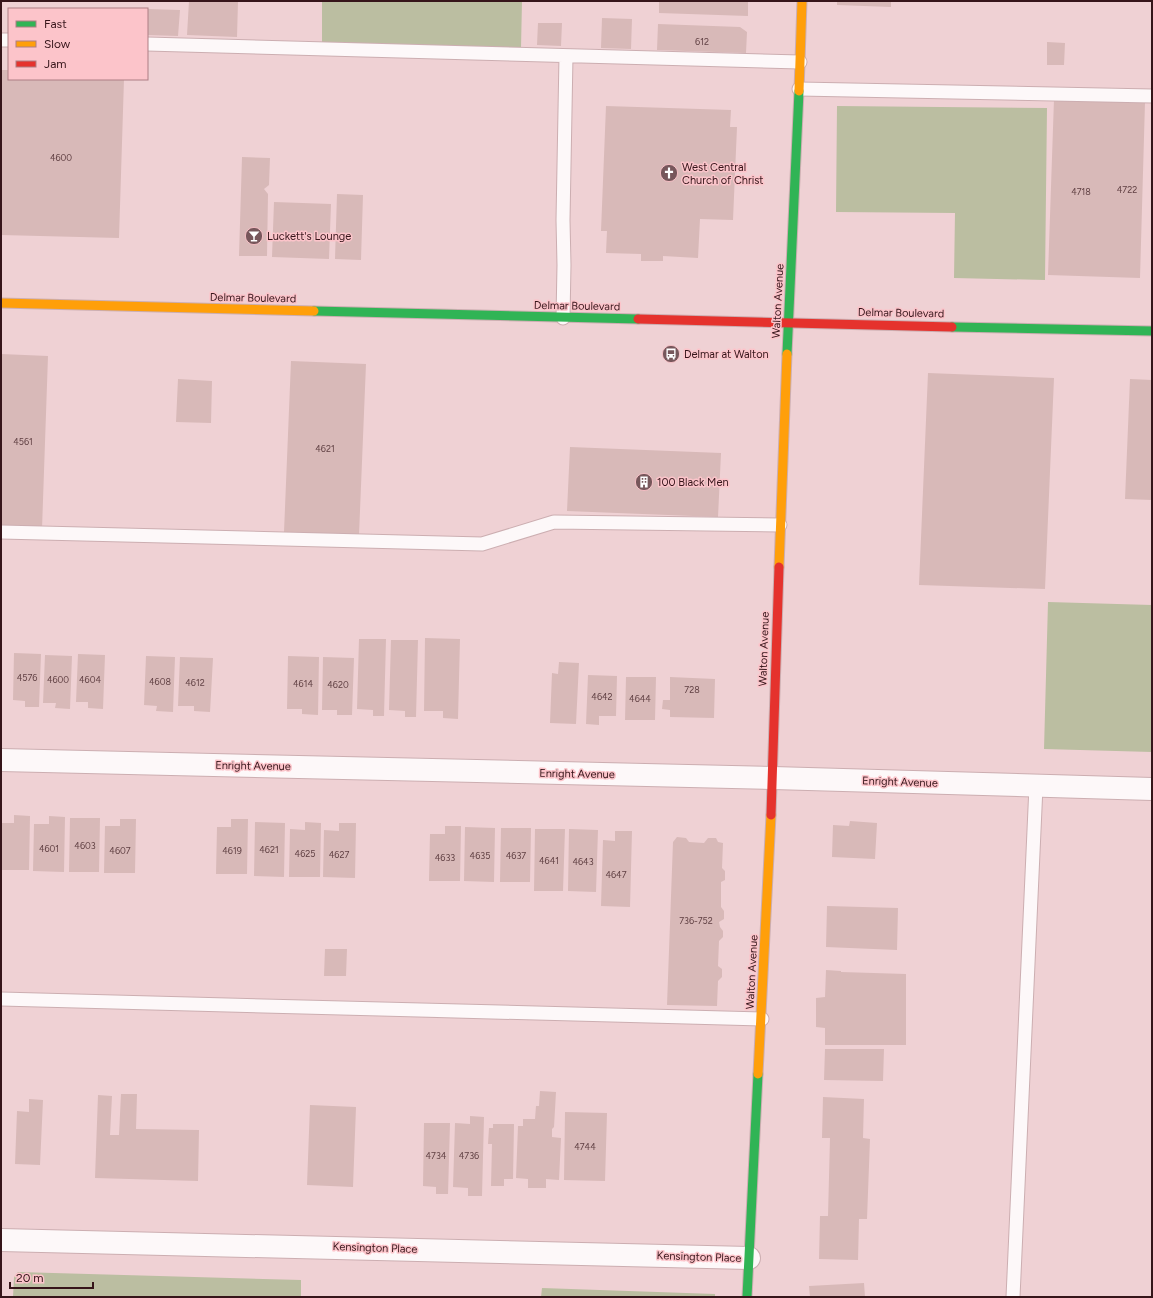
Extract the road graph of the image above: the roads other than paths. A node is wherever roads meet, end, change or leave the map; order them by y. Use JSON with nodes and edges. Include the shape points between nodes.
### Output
{"nodes":[{"id":1,"x":802,"y":1,"type":"edge"},
{"id":2,"x":148,"y":44,"type":"edge"},
{"id":3,"x":566,"y":56,"type":"junction"},
{"id":4,"x":800,"y":62,"type":"junction"},
{"id":5,"x":799,"y":89,"type":"junction"},
{"id":6,"x":1152,"y":96,"type":"edge"},
{"id":7,"x":1,"y":304,"type":"edge"},
{"id":8,"x":563,"y":318,"type":"junction"},
{"id":9,"x":789,"y":323,"type":"junction"},
{"id":10,"x":1152,"y":331,"type":"edge"},
{"id":11,"x":780,"y":525,"type":"junction"},
{"id":12,"x":1,"y":532,"type":"edge"},
{"id":13,"x":1,"y":760,"type":"edge"},
{"id":14,"x":773,"y":778,"type":"junction"},
{"id":15,"x":1036,"y":786,"type":"junction"},
{"id":16,"x":1152,"y":790,"type":"edge"},
{"id":17,"x":1,"y":999,"type":"edge"},
{"id":18,"x":762,"y":1019,"type":"junction"},
{"id":19,"x":1,"y":1240,"type":"edge"},
{"id":20,"x":749,"y":1258,"type":"junction"},
{"id":21,"x":748,"y":1297,"type":"edge"},
{"id":22,"x":1013,"y":1297,"type":"edge"}],
"edges":[{"from":1,"to":4,"type":"street","name":"Walton Avenue"},
{"from":2,"to":3,"type":"lane"},
{"from":3,"to":4,"type":"lane"},
{"from":3,"to":8,"type":"lane"},
{"from":4,"to":5,"type":"street","name":"Walton Avenue"},
{"from":5,"to":6,"type":"lane"},
{"from":5,"to":9,"type":"street","name":"Walton Avenue"},
{"from":7,"to":8,"type":"street","name":"Delmar Boulevard"},
{"from":8,"to":9,"type":"street","name":"Delmar Boulevard"},
{"from":9,"to":10,"type":"street","name":"Delmar Boulevard"},
{"from":9,"to":11,"type":"street","name":"Walton Avenue"},
{"from":11,"to":12,"type":"lane","via":[[554,522],[482,544]]},
{"from":11,"to":14,"type":"street","name":"Walton Avenue"},
{"from":13,"to":14,"type":"street","name":"Enright Avenue"},
{"from":14,"to":15,"type":"street","name":"Enright Avenue"},
{"from":14,"to":18,"type":"street","name":"Walton Avenue"},
{"from":15,"to":16,"type":"street","name":"Enright Avenue"},
{"from":15,"to":22,"type":"lane"},
{"from":17,"to":18,"type":"lane"},
{"from":18,"to":20,"type":"street","name":"Walton Avenue"},
{"from":19,"to":20,"type":"street","name":"Kensington Place"},
{"from":20,"to":21,"type":"street","name":"Walton Avenue"}]}
